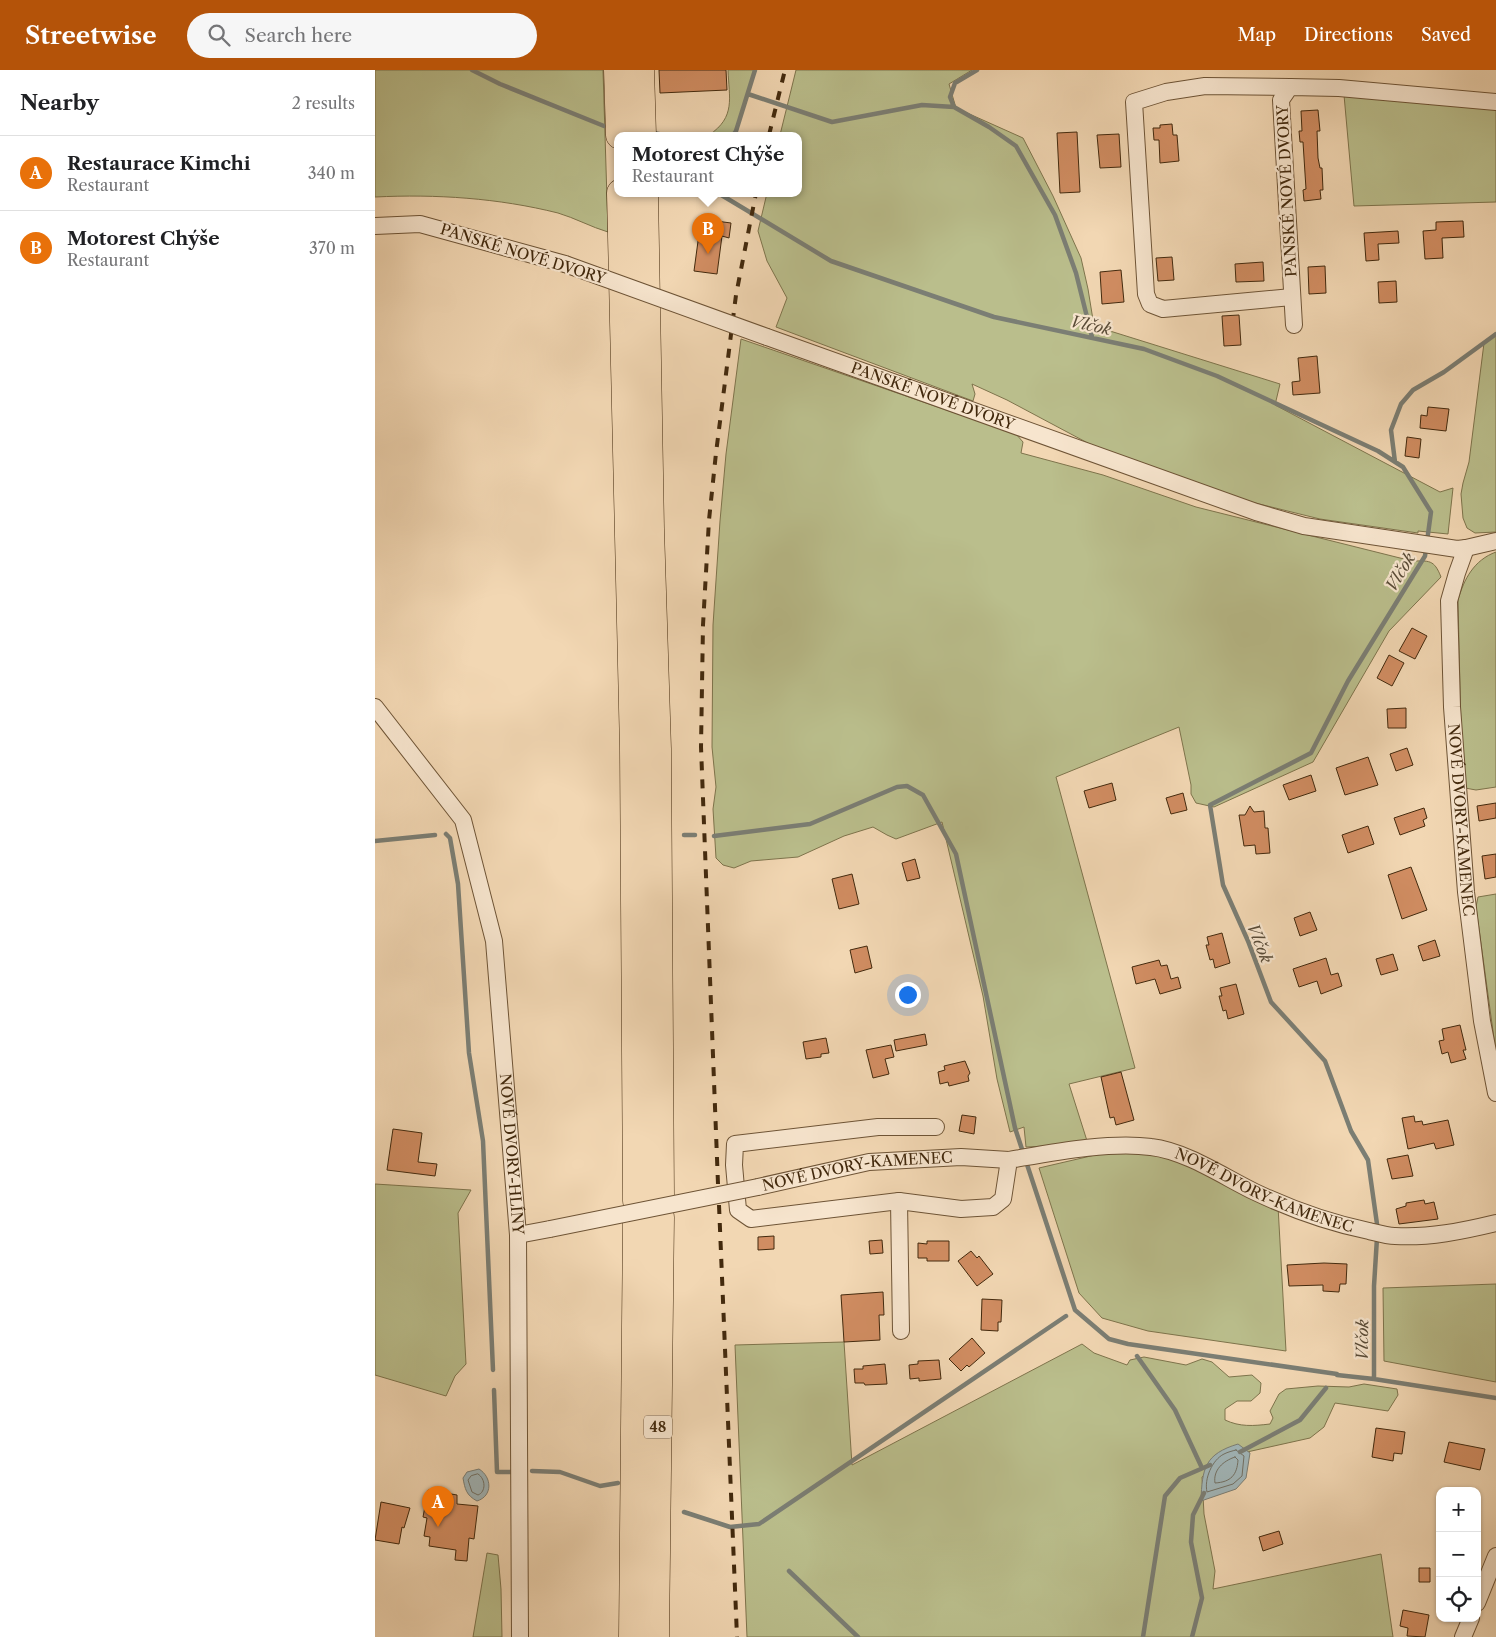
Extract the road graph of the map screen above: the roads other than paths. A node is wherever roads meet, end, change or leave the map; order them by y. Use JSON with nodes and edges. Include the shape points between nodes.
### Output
{"nodes":[{"id":1,"x":618,"y":70,"type":"edge"},
{"id":2,"x":640,"y":70,"type":"edge"},
{"id":3,"x":1290,"y":87,"type":"junction"},
{"id":4,"x":1496,"y":102,"type":"edge"},
{"id":5,"x":620,"y":132,"type":"edge"},
{"id":6,"x":642,"y":132,"type":"edge"},
{"id":7,"x":621,"y":197,"type":"edge"},
{"id":8,"x":644,"y":197,"type":"edge"},
{"id":9,"x":375,"y":226,"type":"edge"},
{"id":10,"x":1292,"y":297,"type":"junction"},
{"id":11,"x":1294,"y":326,"type":"dead end"},
{"id":12,"x":1496,"y":541,"type":"edge"},
{"id":13,"x":1466,"y":548,"type":"junction"},
{"id":14,"x":375,"y":707,"type":"edge"},
{"id":15,"x":1496,"y":1093,"type":"edge"},
{"id":16,"x":936,"y":1127,"type":"dead end"},
{"id":17,"x":1012,"y":1159,"type":"junction"},
{"id":18,"x":899,"y":1201,"type":"junction"},
{"id":19,"x":649,"y":1209,"type":"junction"},
{"id":20,"x":1496,"y":1224,"type":"edge"},
{"id":21,"x":518,"y":1235,"type":"junction"},
{"id":22,"x":901,"y":1331,"type":"dead end"},
{"id":23,"x":1495,"y":1562,"type":"edge"},
{"id":24,"x":1481,"y":1594,"type":"edge"},
{"id":25,"x":1469,"y":1622,"type":"edge"},
{"id":26,"x":520,"y":1637,"type":"edge"},
{"id":27,"x":633,"y":1637,"type":"edge"},
{"id":28,"x":655,"y":1637,"type":"edge"},
{"id":29,"x":1463,"y":1637,"type":"edge"}],
"edges":[{"from":1,"to":5,"type":"highway"},
{"from":2,"to":6,"type":"highway"},
{"from":3,"to":4,"type":"street","name":"PANSKÉ NOVÉ DVORY","via":[[1339,88]]},
{"from":3,"to":10,"type":"street","name":"PANSKÉ NOVÉ DVORY","via":[[1281,100]]},
{"from":3,"to":10,"type":"street","name":"PANSKÉ NOVÉ DVORY","via":[[1205,86],[1166,92],[1134,102],[1146,294],[1150,304],[1163,309]]},
{"from":7,"to":19,"type":"highway"},
{"from":8,"to":19,"type":"highway","via":[[657,749]]},
{"from":9,"to":13,"type":"street","name":"PANSKÉ NOVÉ DVORY","bridge":true,"via":[[421,224],[565,264],[1256,512],[1304,526]]},
{"from":10,"to":11,"type":"street","name":"PANSKÉ NOVÉ DVORY"},
{"from":12,"to":13,"type":"street","name":"PANSKÉ NOVÉ DVORY"},
{"from":13,"to":15,"type":"street","name":"NOVÉ DVORY-KAMENEC","via":[[1449,601],[1452,707],[1466,892],[1482,1021]]},
{"from":14,"to":21,"type":"street","name":"NOVÉ DVORY-HLÍNY","via":[[463,820],[494,941]]},
{"from":16,"to":18,"type":"street","name":"NOVÉ DVORY-KAMENEC","via":[[879,1127],[735,1144],[738,1210],[751,1219]]},
{"from":17,"to":18,"type":"street","name":"NOVÉ DVORY-KAMENEC","via":[[1003,1199],[993,1206],[961,1209]]},
{"from":17,"to":20,"type":"street","name":"NOVÉ DVORY-KAMENEC","via":[[1124,1145],[1153,1147],[1176,1153],[1311,1215],[1351,1227],[1394,1236],[1457,1233]]},
{"from":17,"to":21,"type":"street","name":"NOVÉ DVORY-KAMENEC","bridge":true,"via":[[961,1156],[869,1162]]},
{"from":18,"to":22,"type":"street"},
{"from":19,"to":27,"type":"highway","number":"48"},
{"from":19,"to":28,"type":"highway","number":"48"},
{"from":21,"to":26,"type":"street","name":"NOVÉ DVORY-HLÍNY"},
{"from":23,"to":24,"type":"street"},
{"from":25,"to":29,"type":"street"}]}
